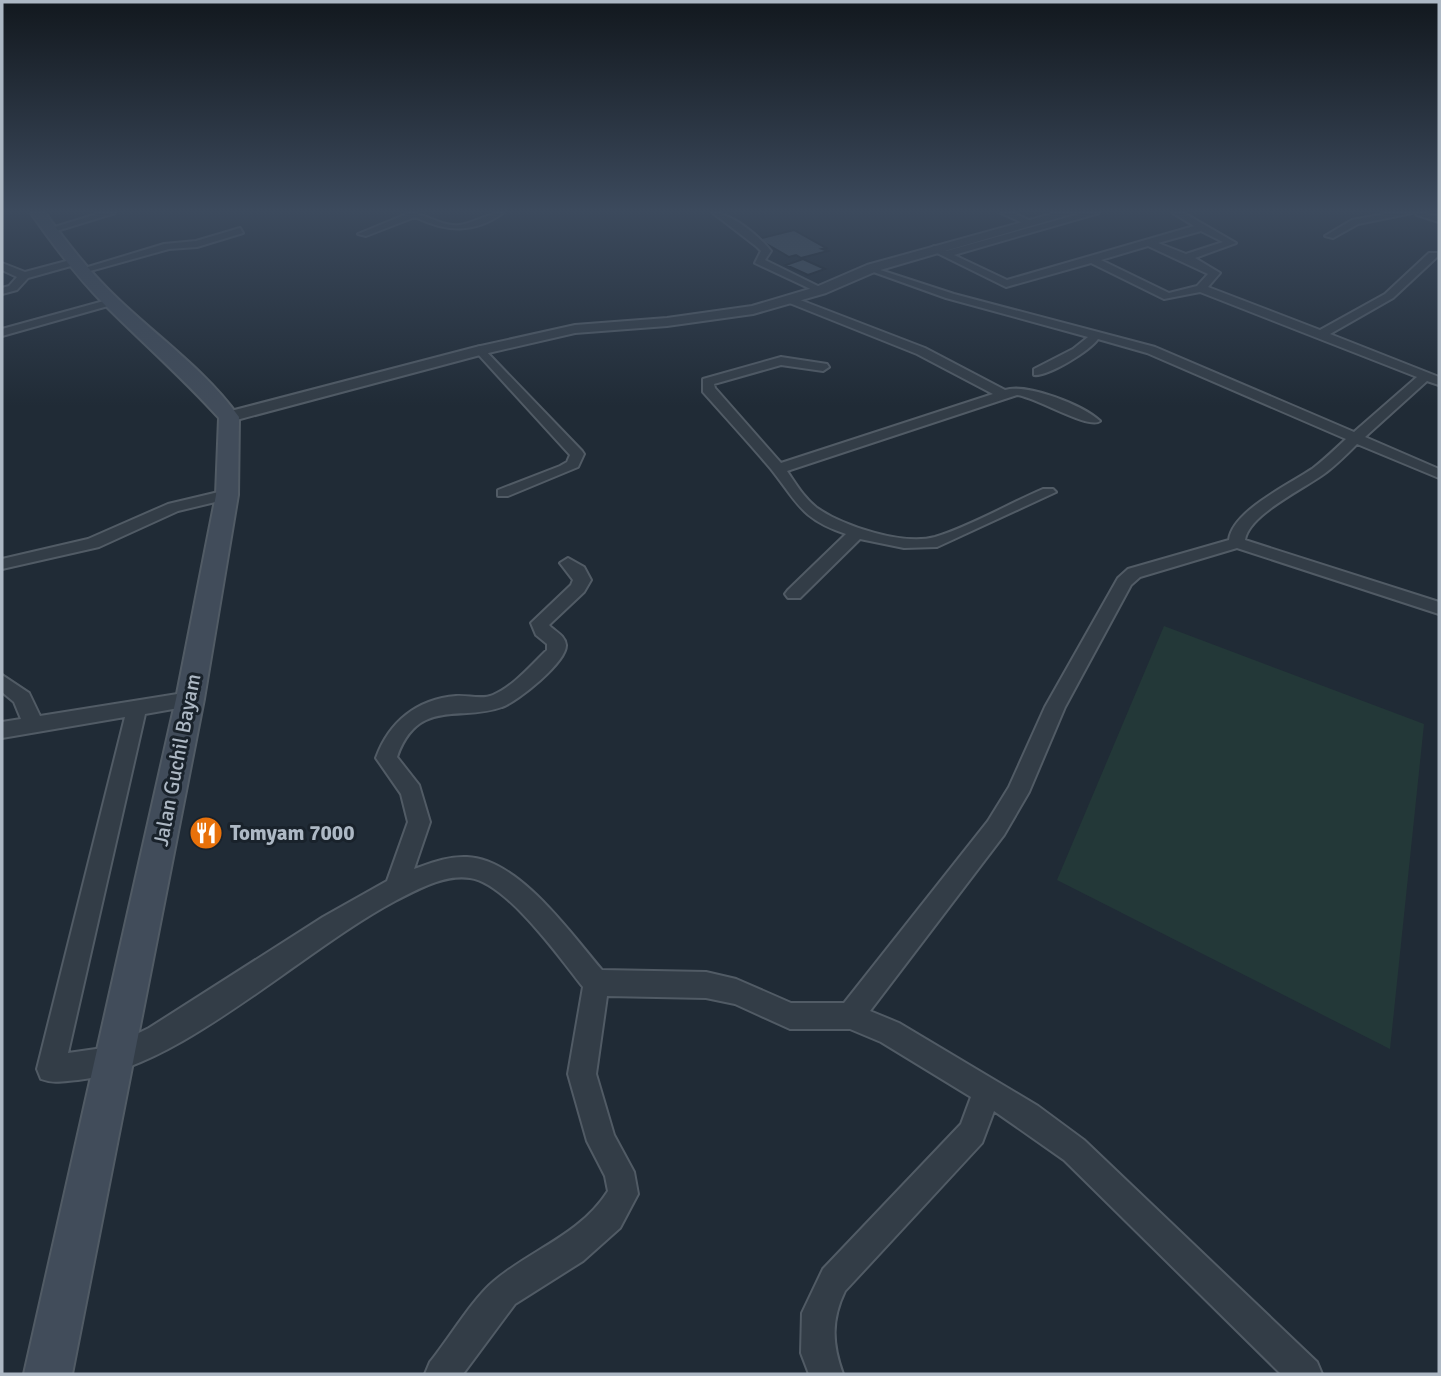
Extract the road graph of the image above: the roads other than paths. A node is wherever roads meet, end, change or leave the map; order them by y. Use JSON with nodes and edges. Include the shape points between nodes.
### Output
{"nodes":[{"id":1,"x":23,"y":277,"type":"edge"},
{"id":2,"x":88,"y":277,"type":"edge"},
{"id":3,"x":794,"y":277,"type":"edge"},
{"id":4,"x":851,"y":277,"type":"edge"},
{"id":5,"x":898,"y":277,"type":"edge"},
{"id":6,"x":992,"y":277,"type":"edge"},
{"id":7,"x":1031,"y":277,"type":"edge"},
{"id":8,"x":1128,"y":277,"type":"edge"},
{"id":9,"x":1211,"y":277,"type":"edge"},
{"id":10,"x":1410,"y":277,"type":"edge"},
{"id":11,"x":1201,"y":288,"type":"junction"},
{"id":12,"x":2,"y":290,"type":"edge"},
{"id":13,"x":821,"y":290,"type":"junction"},
{"id":14,"x":791,"y":300,"type":"junction"},
{"id":15,"x":111,"y":302,"type":"junction"},
{"id":16,"x":2,"y":333,"type":"edge"},
{"id":17,"x":1094,"y":336,"type":"junction"},
{"id":18,"x":1320,"y":336,"type":"junction"},
{"id":19,"x":481,"y":350,"type":"junction"},
{"id":20,"x":823,"y":367,"type":"dead end"},
{"id":21,"x":1038,"y":372,"type":"dead end"},
{"id":22,"x":1432,"y":378,"type":"edge"},
{"id":23,"x":1002,"y":394,"type":"junction"},
{"id":24,"x":229,"y":417,"type":"junction"},
{"id":25,"x":1093,"y":421,"type":"dead end"},
{"id":26,"x":1357,"y":438,"type":"junction"},
{"id":27,"x":778,"y":469,"type":"junction"},
{"id":28,"x":1439,"y":474,"type":"edge"},
{"id":29,"x":1048,"y":492,"type":"dead end"},
{"id":30,"x":503,"y":493,"type":"dead end"},
{"id":31,"x":227,"y":495,"type":"junction"},
{"id":32,"x":858,"y":532,"type":"junction"},
{"id":33,"x":1237,"y":543,"type":"junction"},
{"id":34,"x":568,"y":563,"type":"dead end"},
{"id":35,"x":2,"y":564,"type":"edge"},
{"id":36,"x":794,"y":594,"type":"dead end"},
{"id":37,"x":1439,"y":608,"type":"edge"},
{"id":38,"x":2,"y":681,"type":"edge"},
{"id":39,"x":190,"y":699,"type":"junction"},
{"id":40,"x":137,"y":707,"type":"junction"},
{"id":41,"x":33,"y":723,"type":"junction"},
{"id":42,"x":2,"y":730,"type":"edge"},
{"id":43,"x":397,"y":886,"type":"junction"},
{"id":44,"x":596,"y":983,"type":"junction"},
{"id":45,"x":850,"y":1016,"type":"junction"},
{"id":46,"x":116,"y":1059,"type":"junction"},
{"id":47,"x":986,"y":1092,"type":"junction"},
{"id":48,"x":48,"y":1374,"type":"edge"},
{"id":49,"x":442,"y":1374,"type":"edge"},
{"id":50,"x":826,"y":1374,"type":"edge"},
{"id":51,"x":1305,"y":1374,"type":"edge"}],
"edges":[{"from":1,"to":12,"type":"street","via":[[13,288]]},
{"from":2,"to":15,"type":"main road"},
{"from":3,"to":13,"type":"street"},
{"from":4,"to":13,"type":"street"},
{"from":5,"to":17,"type":"street"},
{"from":6,"to":7,"type":"street","via":[[1006,284]]},
{"from":8,"to":11,"type":"street","via":[[1168,297]]},
{"from":9,"to":11,"type":"street"},
{"from":10,"to":18,"type":"street","via":[[1390,296]]},
{"from":11,"to":18,"type":"street"},
{"from":13,"to":14,"type":"street"},
{"from":14,"to":19,"type":"street","via":[[710,317],[575,329]]},
{"from":14,"to":23,"type":"street","via":[[920,351]]},
{"from":15,"to":16,"type":"street"},
{"from":15,"to":24,"type":"main road","via":[[183,367]]},
{"from":17,"to":21,"type":"street","via":[[1086,348]]},
{"from":17,"to":26,"type":"street","via":[[1151,350]]},
{"from":18,"to":22,"type":"street"},
{"from":19,"to":24,"type":"street"},
{"from":19,"to":30,"type":"street","via":[[577,454],[565,469]]},
{"from":20,"to":27,"type":"street","via":[[781,361],[708,382],[708,389],[737,426]]},
{"from":22,"to":26,"type":"street"},
{"from":23,"to":25,"type":"street","via":[[1023,390]]},
{"from":23,"to":27,"type":"street"},
{"from":24,"to":31,"type":"main road","name":"Jalan Guchil Bayam"},
{"from":26,"to":28,"type":"street"},
{"from":26,"to":33,"type":"street","via":[[1320,470],[1271,501],[1244,525]]},
{"from":27,"to":32,"type":"street","via":[[801,502]]},
{"from":29,"to":32,"type":"street","via":[[937,542],[888,541]]},
{"from":31,"to":35,"type":"street","via":[[173,507],[93,543]]},
{"from":31,"to":39,"type":"main road","name":"Jalan Guchil Bayam"},
{"from":32,"to":36,"type":"street"},
{"from":33,"to":37,"type":"street"},
{"from":33,"to":45,"type":"street","via":[[1148,568],[1124,582],[1055,707],[1018,792],[996,828]]},
{"from":34,"to":43,"type":"street","via":[[582,580],[540,623],[556,641],[554,654],[502,699],[488,705],[453,704],[428,711],[390,741],[386,758],[411,790],[419,822]]},
{"from":38,"to":41,"type":"street","via":[[22,698]]},
{"from":39,"to":40,"type":"street"},
{"from":39,"to":46,"type":"main road","name":"Jalan Guchil Bayam"},
{"from":40,"to":41,"type":"street"},
{"from":40,"to":46,"type":"street","via":[[51,1069]]},
{"from":41,"to":42,"type":"street"},
{"from":43,"to":44,"type":"street","via":[[442,870],[468,867],[493,876],[514,891]]},
{"from":43,"to":46,"type":"street","via":[[198,1015]]},
{"from":44,"to":45,"type":"street","via":[[706,985],[736,992],[790,1016]]},
{"from":44,"to":49,"type":"street","via":[[582,1074],[601,1141],[619,1172],[623,1194],[609,1217],[572,1250],[504,1293]]},
{"from":45,"to":47,"type":"street","via":[[890,1032]]},
{"from":46,"to":48,"type":"main road","name":"Jalan Guchil Bayam"},
{"from":47,"to":50,"type":"street","via":[[972,1133],[834,1280],[818,1313],[818,1353]]},
{"from":47,"to":51,"type":"street","via":[[1074,1150]]}]}
